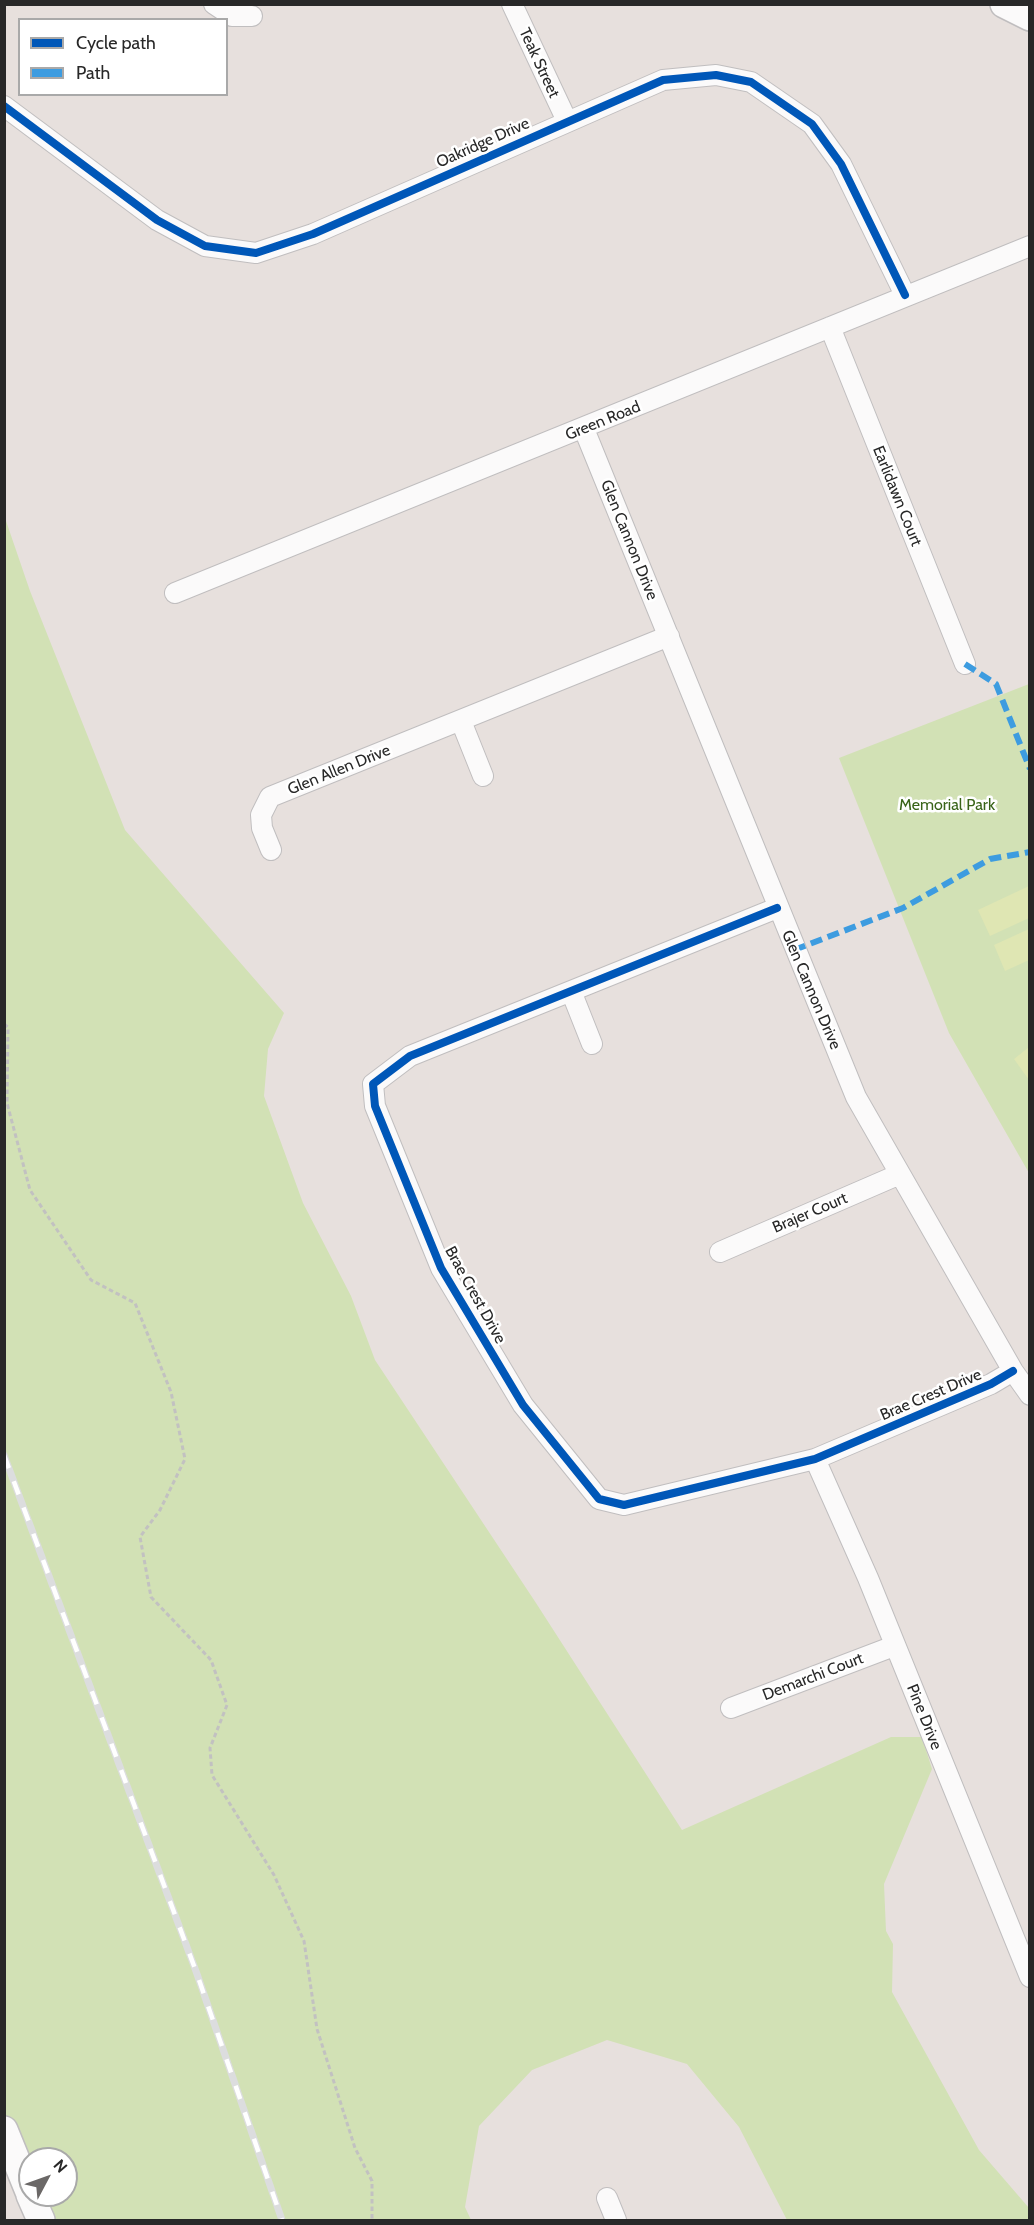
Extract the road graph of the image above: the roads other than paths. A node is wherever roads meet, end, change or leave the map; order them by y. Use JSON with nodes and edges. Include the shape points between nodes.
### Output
{"nodes":[{"id":1,"x":214,"y":4,"type":"edge"},
{"id":2,"x":512,"y":4,"type":"edge"},
{"id":3,"x":1004,"y":4,"type":"edge"},
{"id":4,"x":252,"y":16,"type":"dead end"},
{"id":5,"x":1029,"y":17,"type":"edge"},
{"id":6,"x":4,"y":106,"type":"edge"},
{"id":7,"x":567,"y":121,"type":"junction"},
{"id":8,"x":1029,"y":246,"type":"edge"},
{"id":9,"x":905,"y":295,"type":"junction"},
{"id":10,"x":830,"y":327,"type":"junction"},
{"id":11,"x":584,"y":429,"type":"junction"},
{"id":12,"x":175,"y":593,"type":"dead end"},
{"id":13,"x":669,"y":636,"type":"junction"},
{"id":14,"x":965,"y":664,"type":"dead end"},
{"id":15,"x":461,"y":721,"type":"junction"},
{"id":16,"x":483,"y":776,"type":"dead end"},
{"id":17,"x":271,"y":850,"type":"dead end"},
{"id":18,"x":777,"y":908,"type":"junction"},
{"id":19,"x":571,"y":991,"type":"junction"},
{"id":20,"x":592,"y":1044,"type":"dead end"},
{"id":21,"x":900,"y":1174,"type":"junction"},
{"id":22,"x":720,"y":1252,"type":"dead end"},
{"id":23,"x":1013,"y":1371,"type":"junction"},
{"id":24,"x":1029,"y":1395,"type":"edge"},
{"id":25,"x":815,"y":1459,"type":"junction"},
{"id":26,"x":894,"y":1646,"type":"junction"},
{"id":27,"x":731,"y":1708,"type":"dead end"},
{"id":28,"x":1029,"y":1977,"type":"edge"},
{"id":29,"x":4,"y":2130,"type":"edge"},
{"id":30,"x":18,"y":2164,"type":"edge"},
{"id":31,"x":607,"y":2198,"type":"dead end"},
{"id":32,"x":616,"y":2220,"type":"edge"}],
"edges":[{"from":1,"to":4,"type":"street","via":[[232,16]]},
{"from":2,"to":7,"type":"street","name":"Teak Street"},
{"from":3,"to":5,"type":"main road"},
{"from":6,"to":7,"type":"street","name":"Oakridge Drive","via":[[157,220],[205,246],[256,253],[313,234]]},
{"from":7,"to":9,"type":"street","name":"Oakridge Drive","via":[[663,80],[716,75],[751,82],[812,124],[842,164]]},
{"from":8,"to":9,"type":"street","name":"Green Road"},
{"from":9,"to":10,"type":"street","name":"Green Road"},
{"from":10,"to":11,"type":"street","name":"Green Road"},
{"from":10,"to":14,"type":"street","name":"Earlidawn Court"},
{"from":11,"to":12,"type":"street","name":"Green Road"},
{"from":11,"to":13,"type":"street","name":"Glen Cannon Drive"},
{"from":13,"to":15,"type":"street","name":"Glen Allen Drive"},
{"from":13,"to":18,"type":"street","name":"Glen Cannon Drive"},
{"from":15,"to":16,"type":"street"},
{"from":15,"to":17,"type":"street","name":"Glen Allen Drive","via":[[270,797],[261,815]]},
{"from":18,"to":19,"type":"street","name":"Brae Crest Drive"},
{"from":18,"to":21,"type":"street","name":"Glen Cannon Drive","via":[[856,1097]]},
{"from":19,"to":20,"type":"street"},
{"from":19,"to":25,"type":"street","name":"Brae Crest Drive","via":[[410,1056],[373,1084],[375,1106],[441,1268],[523,1405],[599,1499],[624,1504]]},
{"from":21,"to":22,"type":"street","name":"Brajer Court"},
{"from":21,"to":23,"type":"street","name":"Glen Cannon Drive"},
{"from":23,"to":24,"type":"street","name":"Glen Cannon Drive"},
{"from":23,"to":25,"type":"street","name":"Brae Crest Drive"},
{"from":25,"to":26,"type":"street","name":"Pine Drive"},
{"from":26,"to":27,"type":"street","name":"Demarchi Court"},
{"from":26,"to":28,"type":"street","name":"Pine Drive"},
{"from":29,"to":30,"type":"main road"},
{"from":31,"to":32,"type":"street"}]}
